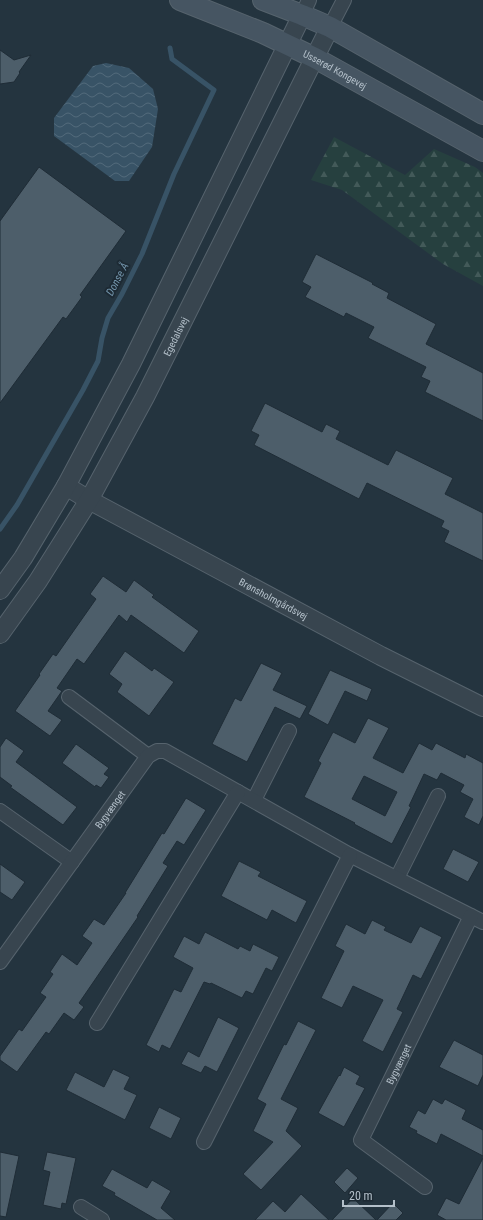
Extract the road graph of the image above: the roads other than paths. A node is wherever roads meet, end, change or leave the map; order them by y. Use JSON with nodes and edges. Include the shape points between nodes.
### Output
{"nodes":[{"id":1,"x":180,"y":0,"type":"edge"},
{"id":2,"x":263,"y":0,"type":"edge"},
{"id":3,"x":344,"y":0,"type":"edge"},
{"id":4,"x":306,"y":7,"type":"edge"},
{"id":5,"x":330,"y":27,"type":"junction"},
{"id":6,"x":287,"y":45,"type":"junction"},
{"id":7,"x":315,"y":58,"type":"junction"},
{"id":8,"x":483,"y":114,"type":"edge"},
{"id":9,"x":483,"y":151,"type":"edge"},
{"id":10,"x":66,"y":486,"type":"junction"},
{"id":11,"x":89,"y":500,"type":"junction"},
{"id":12,"x":0,"y":590,"type":"edge"},
{"id":13,"x":0,"y":634,"type":"edge"},
{"id":14,"x":69,"y":697,"type":"dead end"},
{"id":15,"x":483,"y":707,"type":"edge"},
{"id":16,"x":289,"y":731,"type":"dead end"},
{"id":17,"x":148,"y":756,"type":"junction"},
{"id":18,"x":238,"y":792,"type":"junction"},
{"id":19,"x":438,"y":796,"type":"dead end"},
{"id":20,"x":254,"y":800,"type":"junction"},
{"id":21,"x":0,"y":811,"type":"edge"},
{"id":22,"x":350,"y":855,"type":"junction"},
{"id":23,"x":72,"y":862,"type":"junction"},
{"id":24,"x":397,"y":878,"type":"junction"},
{"id":25,"x":477,"y":919,"type":"edge"},
{"id":26,"x":0,"y":962,"type":"edge"},
{"id":27,"x":97,"y":1023,"type":"dead end"},
{"id":28,"x":204,"y":1142,"type":"dead end"},
{"id":29,"x":425,"y":1187,"type":"dead end"},
{"id":30,"x":81,"y":1207,"type":"dead end"},
{"id":31,"x":102,"y":1220,"type":"edge"}],
"edges":[{"from":1,"to":6,"type":"main road","name":"Usserød Kongevej","via":[[264,33]]},
{"from":2,"to":4,"type":"main road"},
{"from":3,"to":5,"type":"street"},
{"from":4,"to":5,"type":"main road"},
{"from":4,"to":6,"type":"street"},
{"from":5,"to":7,"type":"street","name":"Egedalsvej"},
{"from":5,"to":8,"type":"main road"},
{"from":6,"to":7,"type":"main road","name":"Usserød Kongevej"},
{"from":6,"to":10,"type":"street","via":[[131,364]]},
{"from":7,"to":9,"type":"main road","name":"Usserød Kongevej"},
{"from":7,"to":11,"type":"street","name":"Egedalsvej","via":[[145,397]]},
{"from":10,"to":11,"type":"street","name":"Brønsholmgårdsvej"},
{"from":10,"to":12,"type":"street","via":[[23,558]]},
{"from":11,"to":13,"type":"street","name":"Egedalsvej","via":[[38,581]]},
{"from":11,"to":15,"type":"street","name":"Brønsholmgårdsvej","via":[[381,656]]},
{"from":14,"to":17,"type":"street"},
{"from":16,"to":20,"type":"street"},
{"from":17,"to":18,"type":"street","name":"Bygvænget","via":[[157,751],[165,751]]},
{"from":17,"to":23,"type":"street","name":"Bygvænget"},
{"from":18,"to":20,"type":"street","name":"Bygvænget"},
{"from":18,"to":27,"type":"street"},
{"from":19,"to":24,"type":"street"},
{"from":20,"to":22,"type":"street","name":"Bygvænget"},
{"from":21,"to":23,"type":"street"},
{"from":22,"to":24,"type":"street","name":"Bygvænget"},
{"from":22,"to":28,"type":"street"},
{"from":23,"to":26,"type":"street","name":"Bygvænget"},
{"from":24,"to":25,"type":"street","name":"Bygvænget"},
{"from":25,"to":29,"type":"street","name":"Bygvænget","via":[[361,1140]]},
{"from":30,"to":31,"type":"street"}]}
